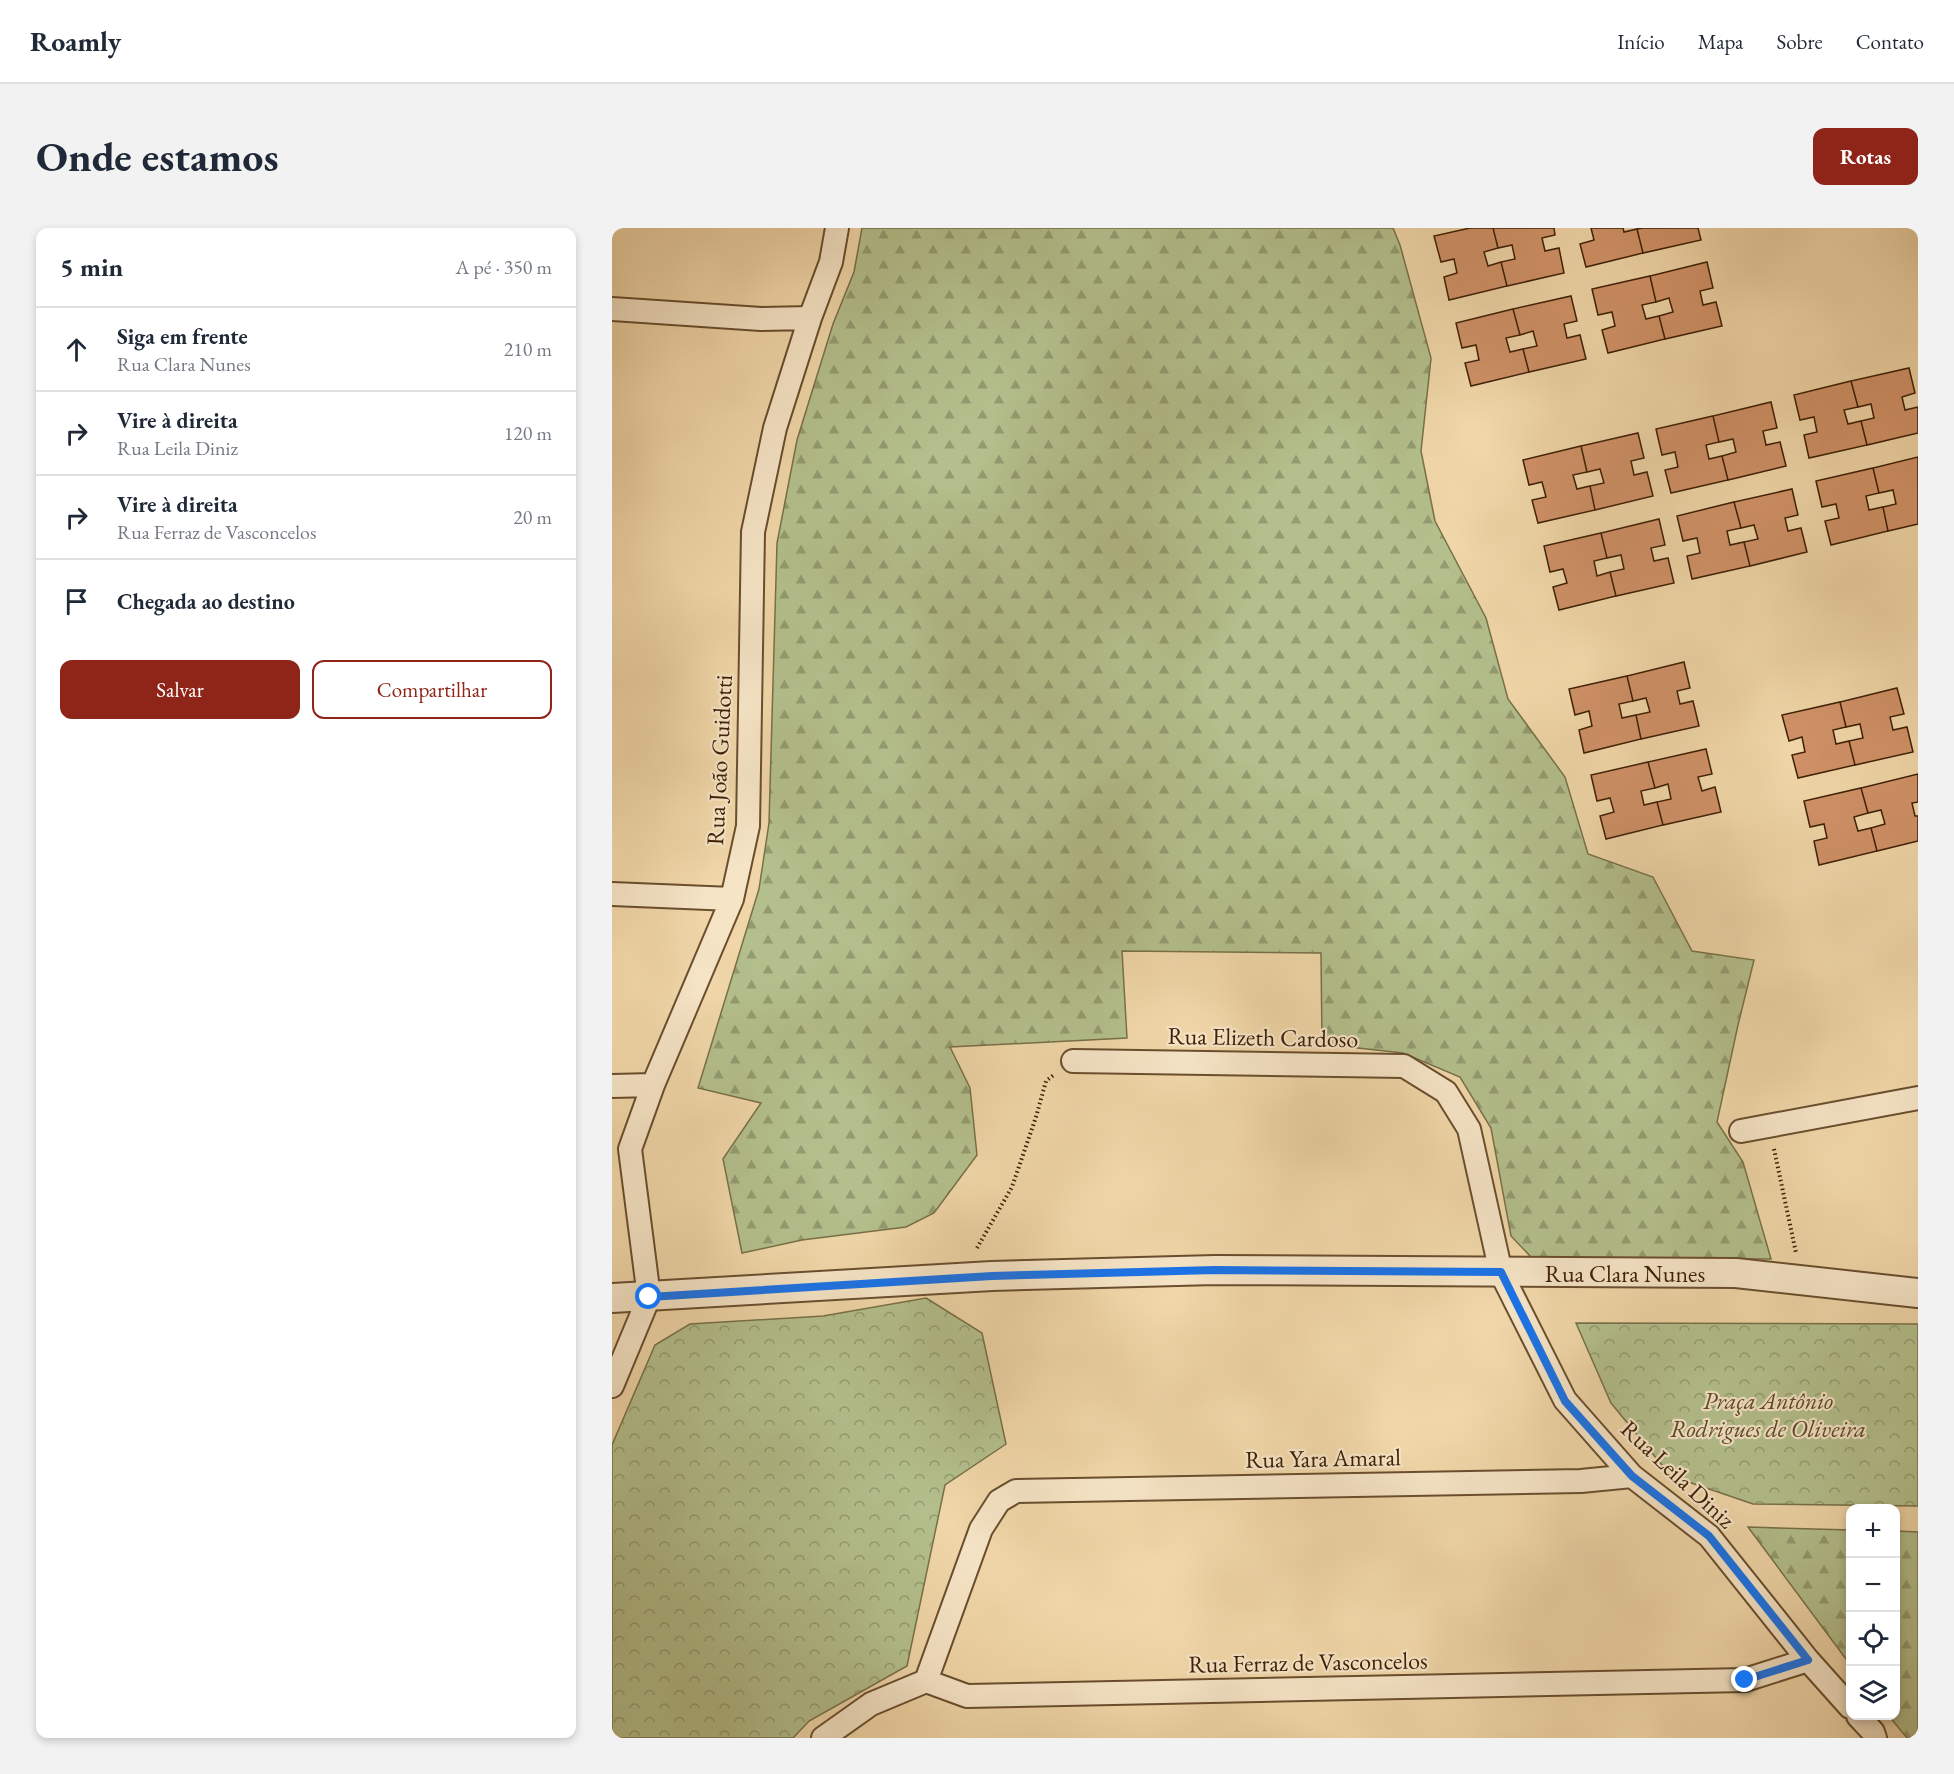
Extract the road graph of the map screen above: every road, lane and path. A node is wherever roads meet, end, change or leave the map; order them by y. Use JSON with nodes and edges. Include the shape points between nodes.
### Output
{"nodes":[{"id":1,"x":837,"y":228,"type":"edge"},
{"id":2,"x":612,"y":309,"type":"edge"},
{"id":3,"x":810,"y":318,"type":"junction"},
{"id":4,"x":612,"y":894,"type":"edge"},
{"id":5,"x":732,"y":899,"type":"junction"},
{"id":6,"x":1073,"y":1061,"type":"joint"},
{"id":7,"x":652,"y":1085,"type":"junction"},
{"id":8,"x":612,"y":1086,"type":"edge"},
{"id":9,"x":1446,"y":1092,"type":"joint"},
{"id":10,"x":1918,"y":1098,"type":"edge"},
{"id":11,"x":1769,"y":1126,"type":"junction"},
{"id":12,"x":1741,"y":1131,"type":"dead end"},
{"id":13,"x":1501,"y":1272,"type":"junction"},
{"id":14,"x":955,"y":1278,"type":"junction"},
{"id":15,"x":1802,"y":1280,"type":"junction"},
{"id":16,"x":1918,"y":1293,"type":"edge"},
{"id":17,"x":649,"y":1297,"type":"junction"},
{"id":18,"x":612,"y":1298,"type":"edge"},
{"id":19,"x":612,"y":1386,"type":"edge"},
{"id":20,"x":1632,"y":1476,"type":"junction"},
{"id":21,"x":1808,"y":1660,"type":"junction"},
{"id":22,"x":926,"y":1681,"type":"junction"},
{"id":23,"x":1846,"y":1702,"type":"edge"},
{"id":24,"x":1862,"y":1720,"type":"edge"},
{"id":25,"x":823,"y":1738,"type":"edge"},
{"id":26,"x":1875,"y":1738,"type":"edge"}],
"edges":[{"from":1,"to":3,"type":"street","name":"Rua João Guidotti","via":[[831,262]]},
{"from":2,"to":3,"type":"street","via":[[761,319]]},
{"from":3,"to":5,"type":"street","name":"Rua João Guidotti","via":[[775,428],[753,532],[748,826]]},
{"from":4,"to":5,"type":"street"},
{"from":5,"to":7,"type":"street","name":"Rua João Guidotti"},
{"from":6,"to":9,"type":"street","name":"Rua Elizeth Cardoso","via":[[1404,1066]]},
{"from":6,"to":14,"type":"path","via":[[1046,1081],[1012,1187],[985,1237]]},
{"from":7,"to":8,"type":"street"},
{"from":7,"to":17,"type":"street","name":"Rua João Guidotti","via":[[630,1149]]},
{"from":9,"to":13,"type":"street","name":"Rua Leila Diniz","via":[[1469,1129]]},
{"from":10,"to":11,"type":"street"},
{"from":11,"to":12,"type":"street"},
{"from":11,"to":15,"type":"path"},
{"from":13,"to":14,"type":"street","name":"Rua Clara Nunes","via":[[1215,1270]]},
{"from":13,"to":15,"type":"street","name":"Rua Clara Nunes","via":[[1736,1273]]},
{"from":13,"to":20,"type":"street","name":"Rua Leila Diniz","via":[[1565,1401]]},
{"from":14,"to":17,"type":"street","name":"Rua Clara Nunes"},
{"from":15,"to":16,"type":"street","name":"Rua Clara Nunes"},
{"from":17,"to":18,"type":"street","name":"Rua Clara Nunes"},
{"from":17,"to":19,"type":"street","name":"Rua João Guidotti"},
{"from":20,"to":21,"type":"street","name":"Rua Leila Diniz","via":[[1709,1536]]},
{"from":20,"to":22,"type":"street","name":"Rua Yara Amaral","via":[[1570,1481],[1016,1491],[999,1501],[981,1529]]},
{"from":21,"to":22,"type":"street","name":"Rua Ferraz de Vasconcelos","via":[[1733,1681],[967,1696]]},
{"from":21,"to":23,"type":"street","name":"Rua Leila Diniz"},
{"from":22,"to":25,"type":"street","via":[[871,1704]]},
{"from":24,"to":26,"type":"street"}]}
